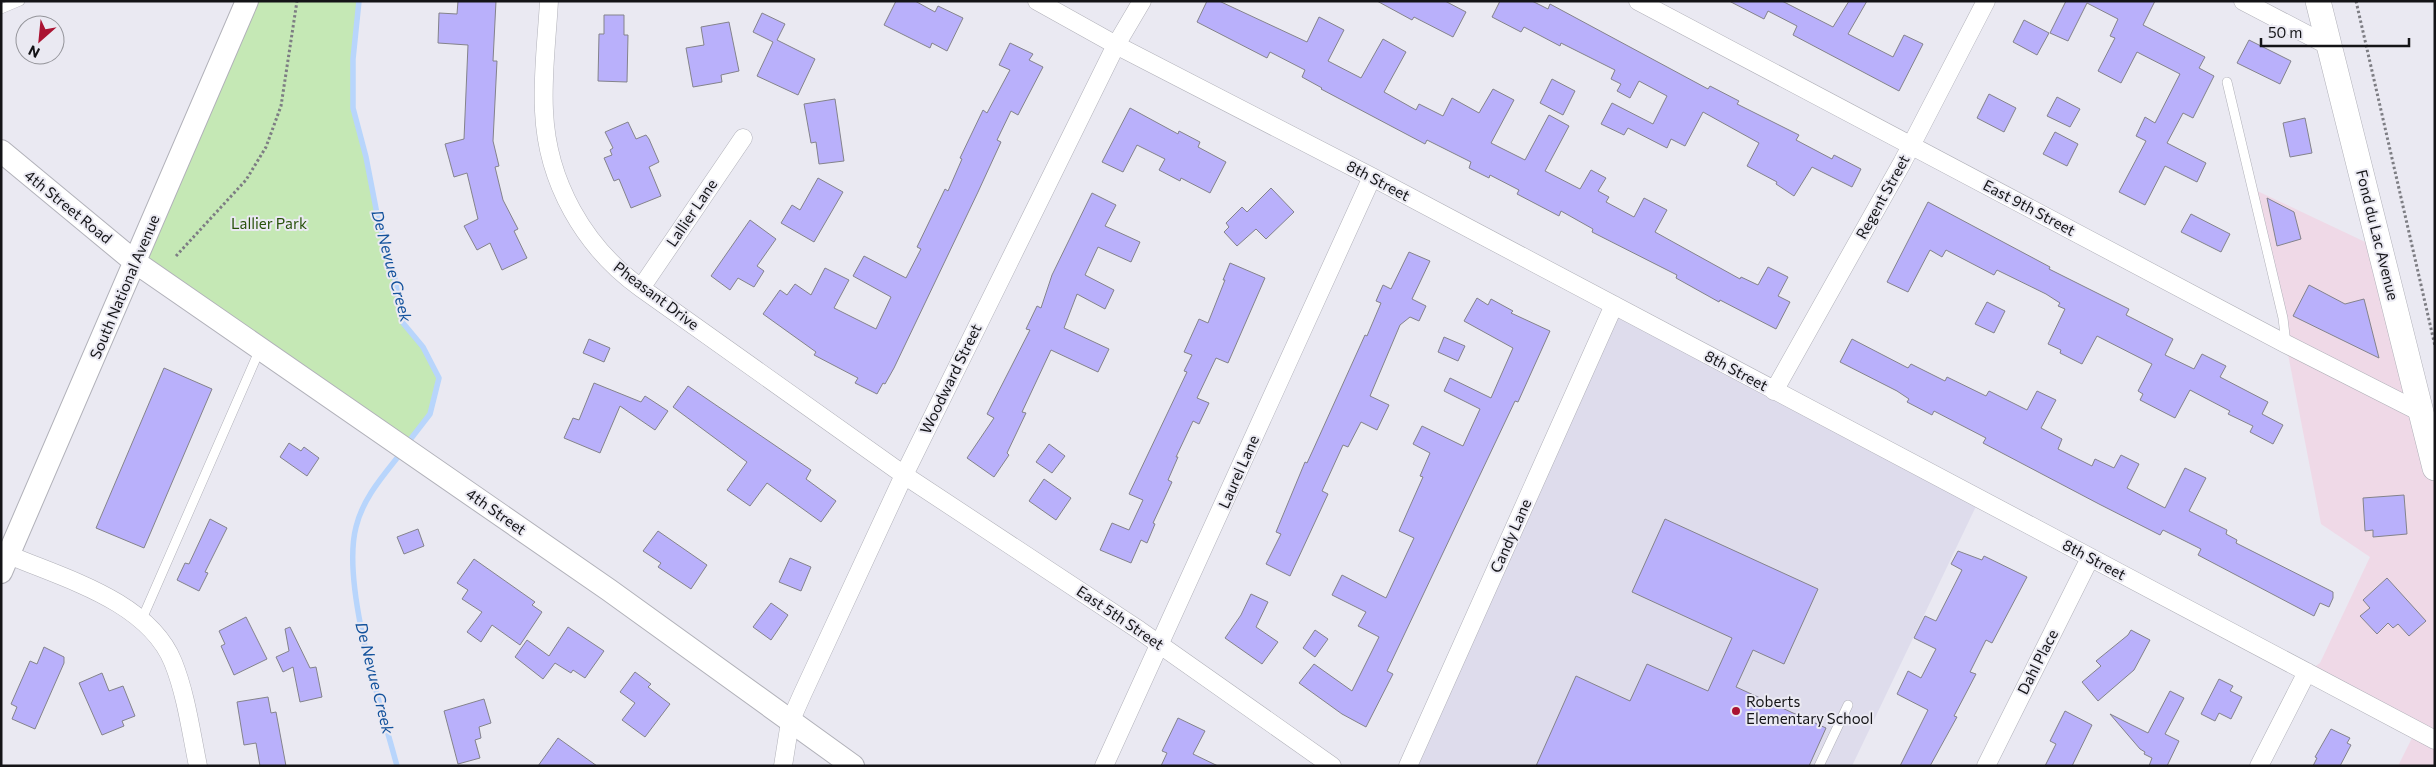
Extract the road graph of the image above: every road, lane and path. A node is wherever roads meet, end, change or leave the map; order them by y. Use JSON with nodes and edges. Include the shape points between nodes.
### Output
{"nodes":[{"id":1,"x":20,"y":1,"type":"edge"},
{"id":2,"x":247,"y":1,"type":"edge"},
{"id":3,"x":297,"y":1,"type":"edge"},
{"id":4,"x":549,"y":1,"type":"edge"},
{"id":5,"x":1037,"y":1,"type":"edge"},
{"id":6,"x":1142,"y":1,"type":"edge"},
{"id":7,"x":1638,"y":1,"type":"edge"},
{"id":8,"x":1986,"y":1,"type":"edge"},
{"id":9,"x":2243,"y":1,"type":"edge"},
{"id":10,"x":2318,"y":1,"type":"edge"},
{"id":11,"x":2356,"y":1,"type":"edge"},
{"id":12,"x":1,"y":9,"type":"edge"},
{"id":13,"x":1116,"y":45,"type":"junction"},
{"id":14,"x":2329,"y":46,"type":"junction"},
{"id":15,"x":2227,"y":82,"type":"dead end"},
{"id":16,"x":743,"y":138,"type":"dead end"},
{"id":17,"x":1911,"y":146,"type":"junction"},
{"id":18,"x":1,"y":151,"type":"edge"},
{"id":19,"x":1372,"y":177,"type":"junction"},
{"id":20,"x":176,"y":256,"type":"dead end"},
{"id":21,"x":135,"y":262,"type":"junction"},
{"id":22,"x":641,"y":288,"type":"junction"},
{"id":23,"x":1614,"y":306,"type":"junction"},
{"id":24,"x":2286,"y":344,"type":"junction"},
{"id":25,"x":2435,"y":346,"type":"edge"},
{"id":26,"x":260,"y":349,"type":"junction"},
{"id":27,"x":1774,"y":391,"type":"junction"},
{"id":28,"x":2422,"y":412,"type":"junction"},
{"id":29,"x":2435,"y":468,"type":"edge"},
{"id":30,"x":904,"y":475,"type":"junction"},
{"id":31,"x":2090,"y":558,"type":"junction"},
{"id":32,"x":5,"y":563,"type":"edge"},
{"id":33,"x":142,"y":618,"type":"junction"},
{"id":34,"x":1160,"y":645,"type":"junction"},
{"id":35,"x":2308,"y":672,"type":"junction"},
{"id":36,"x":1848,"y":705,"type":"dead end"},
{"id":37,"x":790,"y":722,"type":"junction"},
{"id":38,"x":2435,"y":740,"type":"edge"},
{"id":39,"x":198,"y":766,"type":"edge"},
{"id":40,"x":782,"y":766,"type":"edge"},
{"id":41,"x":853,"y":766,"type":"edge"},
{"id":42,"x":1104,"y":766,"type":"edge"},
{"id":43,"x":1332,"y":766,"type":"edge"},
{"id":44,"x":1408,"y":766,"type":"edge"},
{"id":45,"x":1818,"y":766,"type":"edge"},
{"id":46,"x":1986,"y":766,"type":"edge"},
{"id":47,"x":2259,"y":766,"type":"edge"}],
"edges":[{"from":1,"to":12,"type":"lane"},
{"from":2,"to":21,"type":"street","name":"South National Avenue"},
{"from":3,"to":20,"type":"path","via":[[281,106],[266,147],[246,180]]},
{"from":4,"to":22,"type":"street","name":"Pheasant Drive","via":[[544,112],[556,174],[572,211],[594,244]]},
{"from":5,"to":13,"type":"street","name":"8th Street"},
{"from":6,"to":13,"type":"street","name":"Woodward Street"},
{"from":7,"to":17,"type":"street","name":"East 9th Street"},
{"from":8,"to":17,"type":"street","name":"Regent Street"},
{"from":9,"to":14,"type":"street"},
{"from":10,"to":14,"type":"main road","name":"Fond du Lac Avenue"},
{"from":11,"to":25,"type":"path"},
{"from":13,"to":19,"type":"street","name":"8th Street"},
{"from":13,"to":30,"type":"street","name":"Woodward Street"},
{"from":14,"to":28,"type":"main road","name":"Fond du Lac Avenue"},
{"from":15,"to":24,"type":"lane","via":[[2283,318]]},
{"from":16,"to":22,"type":"street","name":"Lallier Lane"},
{"from":17,"to":24,"type":"street","name":"East 9th Street"},
{"from":17,"to":27,"type":"street","name":"Regent Street"},
{"from":18,"to":21,"type":"street","name":"4th Street Road"},
{"from":19,"to":23,"type":"street","name":"8th Street"},
{"from":19,"to":34,"type":"street","name":"Laurel Lane"},
{"from":21,"to":26,"type":"street","name":"4th Street"},
{"from":21,"to":32,"type":"street","name":"South National Avenue"},
{"from":22,"to":30,"type":"street","name":"Pheasant Drive"},
{"from":23,"to":27,"type":"street","name":"8th Street"},
{"from":23,"to":44,"type":"street","name":"Candy Lane"},
{"from":24,"to":28,"type":"street","name":"East 9th Street"},
{"from":26,"to":33,"type":"lane"},
{"from":26,"to":37,"type":"street","name":"4th Street","via":[[609,590]]},
{"from":27,"to":31,"type":"street","name":"8th Street"},
{"from":28,"to":29,"type":"main road","name":"Fond du Lac Avenue"},
{"from":30,"to":34,"type":"street","name":"East 5th Street"},
{"from":30,"to":37,"type":"street","name":"Woodward Street"},
{"from":31,"to":35,"type":"street","name":"8th Street"},
{"from":31,"to":46,"type":"street","name":"Dahl Place"},
{"from":32,"to":33,"type":"street","via":[[111,599]]},
{"from":33,"to":39,"type":"street","via":[[159,637],[174,664]]},
{"from":34,"to":42,"type":"street","name":"Laurel Lane"},
{"from":34,"to":43,"type":"street","name":"East 5th Street"},
{"from":35,"to":38,"type":"street","name":"8th Street"},
{"from":35,"to":47,"type":"street"},
{"from":36,"to":45,"type":"lane"},
{"from":37,"to":40,"type":"street","name":"Woodward Street"},
{"from":37,"to":41,"type":"street","name":"4th Street"}]}
